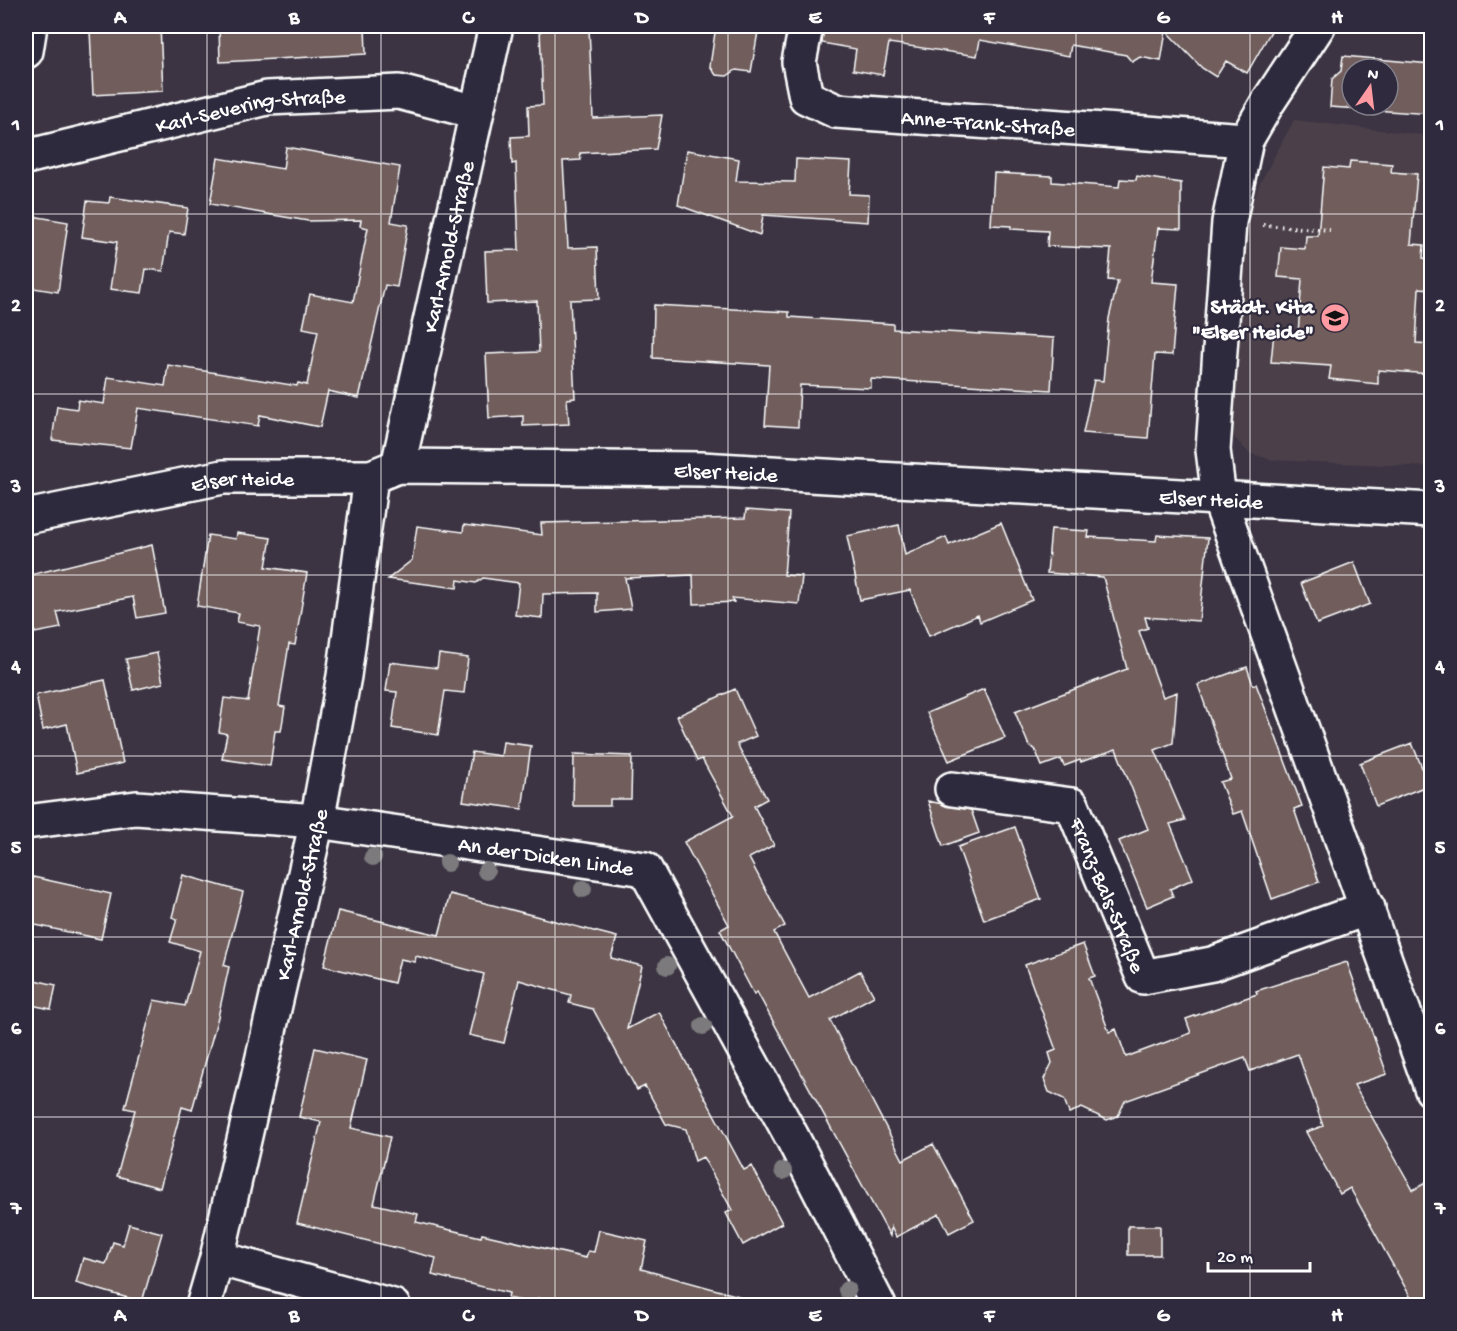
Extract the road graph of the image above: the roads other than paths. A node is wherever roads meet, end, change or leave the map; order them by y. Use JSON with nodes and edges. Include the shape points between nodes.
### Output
{"nodes":[{"id":1,"x":30,"y":26,"type":"edge"},
{"id":2,"x":496,"y":26,"type":"edge"},
{"id":3,"x":806,"y":26,"type":"edge"},
{"id":4,"x":1318,"y":26,"type":"edge"},
{"id":5,"x":26,"y":51,"type":"edge"},
{"id":6,"x":476,"y":112,"type":"junction"},
{"id":7,"x":1246,"y":140,"type":"junction"},
{"id":8,"x":26,"y":157,"type":"edge"},
{"id":9,"x":384,"y":471,"type":"junction"},
{"id":10,"x":1219,"y":498,"type":"junction"},
{"id":11,"x":1431,"y":510,"type":"edge"},
{"id":12,"x":26,"y":517,"type":"edge"},
{"id":13,"x":952,"y":789,"type":"dead end"},
{"id":14,"x":317,"y":820,"type":"junction"},
{"id":15,"x":26,"y":822,"type":"edge"},
{"id":16,"x":1368,"y":908,"type":"junction"},
{"id":17,"x":1431,"y":1089,"type":"edge"},
{"id":18,"x":217,"y":1258,"type":"junction"},
{"id":19,"x":203,"y":1305,"type":"edge"},
{"id":20,"x":393,"y":1305,"type":"edge"},
{"id":21,"x":879,"y":1305,"type":"edge"}],
"edges":[{"from":1,"to":5,"type":"street"},
{"from":2,"to":6,"type":"street","name":"Karl-Arnold-Straße"},
{"from":3,"to":7,"type":"street","name":"Anne-Frank-Straße","via":[[799,62],[806,97],[836,111]]},
{"from":4,"to":7,"type":"street"},
{"from":6,"to":8,"type":"street","name":"Karl-Severing-Straße","via":[[399,92],[267,98]]},
{"from":6,"to":9,"type":"street","name":"Karl-Arnold-Straße"},
{"from":7,"to":10,"type":"street","via":[[1229,222],[1213,450]]},
{"from":9,"to":10,"type":"street","name":"Elser Heide","via":[[701,469]]},
{"from":9,"to":12,"type":"street","name":"Elser Heide","via":[[223,477]]},
{"from":9,"to":14,"type":"street","name":"Karl-Arnold-Straße"},
{"from":10,"to":11,"type":"street","name":"Elser Heide"},
{"from":10,"to":16,"type":"street"},
{"from":13,"to":16,"type":"street","name":"Franz-Bals-Straße","via":[[1072,806],[1143,977],[1212,964]]},
{"from":14,"to":15,"type":"street","name":"An der Dicken Linde","via":[[136,808]]},
{"from":14,"to":18,"type":"street","name":"Karl-Arnold-Straße"},
{"from":14,"to":21,"type":"street","name":"An der Dicken Linde","via":[[645,869]]},
{"from":16,"to":17,"type":"street"},
{"from":18,"to":19,"type":"street","name":"Karl-Arnold-Straße"},
{"from":18,"to":20,"type":"street"}]}
